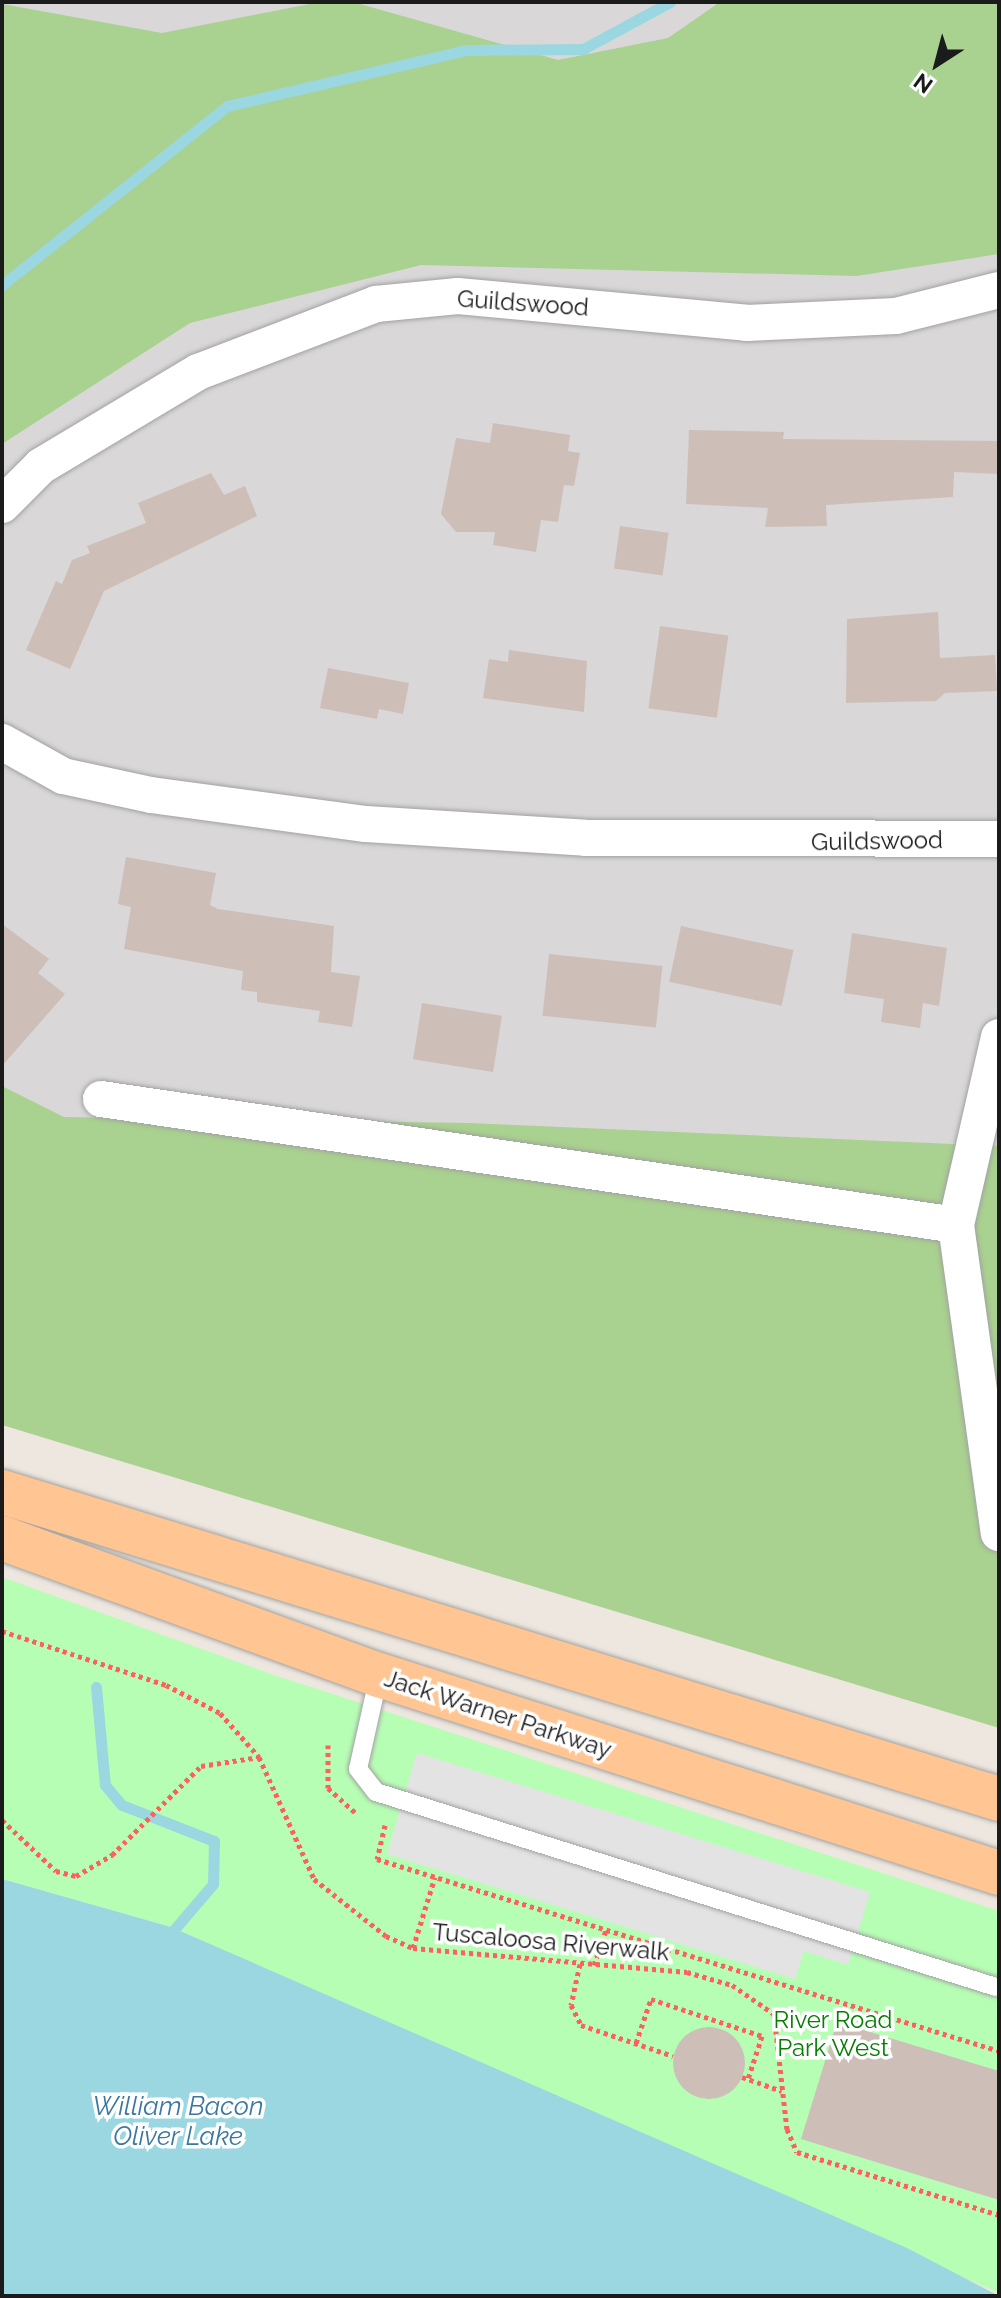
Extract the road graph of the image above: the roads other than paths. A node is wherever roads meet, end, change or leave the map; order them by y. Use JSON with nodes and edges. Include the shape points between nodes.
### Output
{"nodes":[{"id":1,"x":999,"y":290,"type":"edge"},
{"id":2,"x":2,"y":505,"type":"edge"},
{"id":3,"x":2,"y":742,"type":"edge"},
{"id":4,"x":999,"y":839,"type":"edge"},
{"id":5,"x":999,"y":1037,"type":"edge"},
{"id":6,"x":101,"y":1099,"type":"dead end"},
{"id":7,"x":956,"y":1225,"type":"junction"},
{"id":8,"x":2,"y":1492,"type":"edge"},
{"id":9,"x":999,"y":1533,"type":"edge"},
{"id":10,"x":2,"y":1538,"type":"edge"},
{"id":11,"x":379,"y":1675,"type":"junction"},
{"id":12,"x":999,"y":1799,"type":"edge"},
{"id":13,"x":999,"y":1873,"type":"edge"},
{"id":14,"x":998,"y":1984,"type":"edge"}],
"edges":[{"from":1,"to":2,"type":"street","name":"Guildswood","via":[[896,316],[747,323],[458,296],[376,304],[198,372],[41,466]]},
{"from":3,"to":4,"type":"street","name":"Guildswood","via":[[63,776],[151,795],[366,824],[586,838]]},
{"from":5,"to":7,"type":"street"},
{"from":6,"to":7,"type":"street"},
{"from":7,"to":9,"type":"street"},
{"from":8,"to":12,"type":"main road"},
{"from":10,"to":11,"type":"main road","name":"Jack Warner Parkway"},
{"from":11,"to":13,"type":"main road","name":"Jack Warner Parkway"},
{"from":11,"to":14,"type":"lane","via":[[358,1769],[376,1792]]}]}
